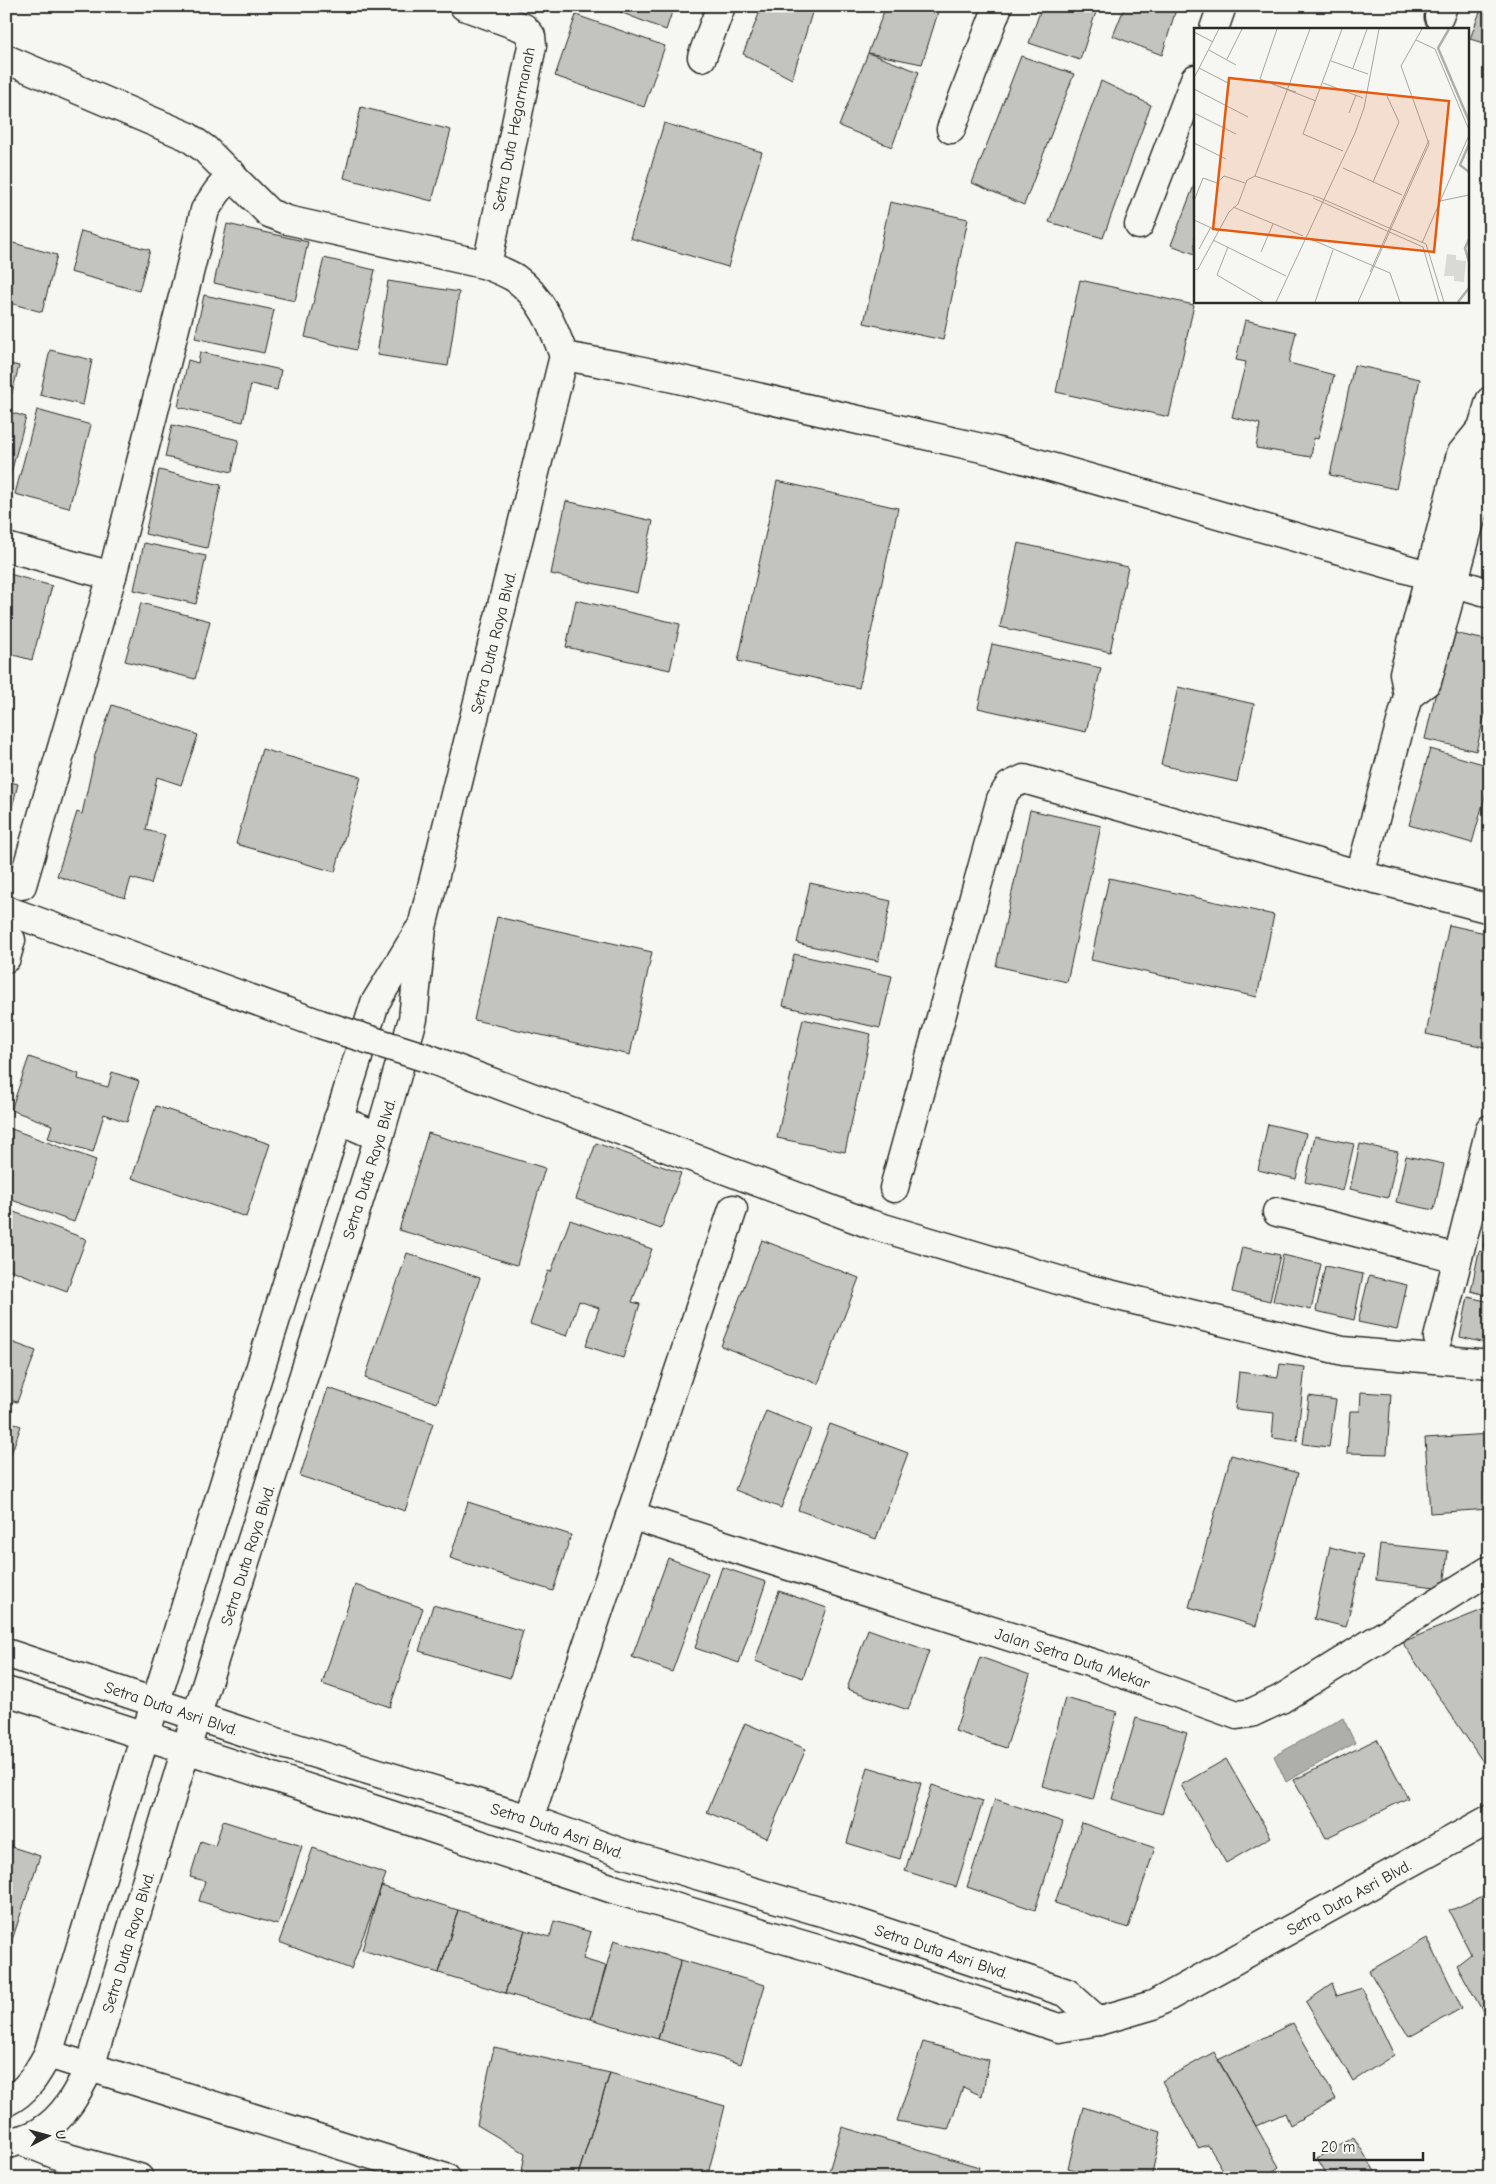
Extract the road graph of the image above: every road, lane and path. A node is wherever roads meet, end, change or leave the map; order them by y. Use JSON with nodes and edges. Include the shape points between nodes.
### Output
{"nodes":[{"id":1,"x":464,"y":6,"type":"edge"},
{"id":2,"x":721,"y":6,"type":"edge"},
{"id":3,"x":998,"y":6,"type":"edge"},
{"id":4,"x":1222,"y":6,"type":"edge"},
{"id":5,"x":1214,"y":28,"type":"edge"},
{"id":6,"x":702,"y":57,"type":"dead end"},
{"id":7,"x":6,"y":59,"type":"edge"},
{"id":8,"x":1194,"y":82,"type":"edge"},
{"id":9,"x":951,"y":129,"type":"dead end"},
{"id":10,"x":232,"y":174,"type":"junction"},
{"id":11,"x":1139,"y":225,"type":"dead end"},
{"id":12,"x":487,"y":265,"type":"junction"},
{"id":13,"x":564,"y":356,"type":"junction"},
{"id":14,"x":1490,"y":401,"type":"edge"},
{"id":15,"x":6,"y":547,"type":"edge"},
{"id":16,"x":112,"y":576,"type":"junction"},
{"id":17,"x":1441,"y":580,"type":"junction"},
{"id":18,"x":1490,"y":593,"type":"edge"},
{"id":19,"x":1360,"y":875,"type":"junction"},
{"id":20,"x":22,"y":885,"type":"dead end"},
{"id":21,"x":1490,"y":909,"type":"edge"},
{"id":22,"x":6,"y":910,"type":"edge"},
{"id":23,"x":422,"y":926,"type":"junction"},
{"id":24,"x":338,"y":1119,"type":"junction"},
{"id":25,"x":1490,"y":1129,"type":"edge"},
{"id":26,"x":379,"y":1137,"type":"junction"},
{"id":27,"x":894,"y":1188,"type":"dead end"},
{"id":28,"x":733,"y":1209,"type":"dead end"},
{"id":29,"x":1277,"y":1212,"type":"dead end"},
{"id":30,"x":1457,"y":1258,"type":"junction"},
{"id":31,"x":1438,"y":1338,"type":"dead end"},
{"id":32,"x":1490,"y":1364,"type":"edge"},
{"id":33,"x":630,"y":1515,"type":"junction"},
{"id":34,"x":1488,"y":1571,"type":"dead end"},
{"id":35,"x":6,"y":1653,"type":"edge"},
{"id":36,"x":6,"y":1691,"type":"edge"},
{"id":37,"x":156,"y":1703,"type":"junction"},
{"id":38,"x":196,"y":1716,"type":"junction"},
{"id":39,"x":145,"y":1736,"type":"junction"},
{"id":40,"x":186,"y":1749,"type":"junction"},
{"id":41,"x":424,"y":1788,"type":"junction"},
{"id":42,"x":529,"y":1819,"type":"junction"},
{"id":43,"x":1490,"y":1819,"type":"edge"},
{"id":44,"x":416,"y":1823,"type":"junction"},
{"id":45,"x":622,"y":1853,"type":"junction"},
{"id":46,"x":616,"y":1890,"type":"junction"},
{"id":47,"x":849,"y":1920,"type":"junction"},
{"id":48,"x":834,"y":1954,"type":"junction"},
{"id":49,"x":1098,"y":2021,"type":"junction"},
{"id":50,"x":48,"y":2054,"type":"junction"},
{"id":51,"x":90,"y":2067,"type":"junction"},
{"id":52,"x":6,"y":2102,"type":"edge"},
{"id":53,"x":13,"y":2143,"type":"edge"},
{"id":54,"x":139,"y":2178,"type":"edge"},
{"id":55,"x":446,"y":2178,"type":"edge"}],
"edges":[{"from":1,"to":12,"type":"street","name":"Setra Duta Hegarmanah","via":[[524,28],[531,36],[532,46]]},
{"from":2,"to":6,"type":"street"},
{"from":3,"to":9,"type":"street"},
{"from":4,"to":5,"type":"street"},
{"from":7,"to":10,"type":"street","via":[[187,136]]},
{"from":8,"to":11,"type":"street"},
{"from":10,"to":12,"type":"street","via":[[269,212],[287,220]]},
{"from":10,"to":16,"type":"street","via":[[205,210]]},
{"from":12,"to":13,"type":"street","via":[[515,278],[537,301],[554,328]]},
{"from":13,"to":17,"type":"street","via":[[995,451]]},
{"from":13,"to":23,"type":"street","name":"Setra Duta Raya Blvd."},
{"from":14,"to":17,"type":"street","via":[[1482,428],[1487,458]]},
{"from":15,"to":16,"type":"street"},
{"from":16,"to":20,"type":"street"},
{"from":17,"to":18,"type":"street"},
{"from":17,"to":19,"type":"street","via":[[1404,673],[1408,696]]},
{"from":19,"to":21,"type":"street"},
{"from":19,"to":27,"type":"street","via":[[1024,779],[1009,786],[1001,799]]},
{"from":22,"to":32,"type":"street","bridge":true,"via":[[320,1024],[430,1060],[870,1224],[1085,1288],[1343,1350]]},
{"from":23,"to":24,"type":"street","name":"Setra Duta Raya Blvd.","via":[[375,1003]]},
{"from":23,"to":26,"type":"street","name":"Setra Duta Raya Blvd.","via":[[413,1019]]},
{"from":24,"to":26,"type":"street"},
{"from":24,"to":37,"type":"street","name":"Setra Duta Raya Blvd."},
{"from":25,"to":30,"type":"street"},
{"from":26,"to":38,"type":"street","name":"Setra Duta Raya Blvd."},
{"from":28,"to":33,"type":"street"},
{"from":29,"to":30,"type":"street"},
{"from":30,"to":31,"type":"street"},
{"from":33,"to":34,"type":"street","name":"Jalan Setra Duta Mekar","via":[[1101,1666],[1237,1715],[1251,1713],[1281,1699]]},
{"from":33,"to":42,"type":"street"},
{"from":35,"to":37,"type":"street","name":"Setra Duta Asri Blvd."},
{"from":36,"to":39,"type":"street","name":"Setra Duta Asri Blvd."},
{"from":37,"to":38,"type":"street","name":"Setra Duta Asri Blvd."},
{"from":37,"to":39,"type":"street","name":"Setra Duta Raya Blvd."},
{"from":38,"to":40,"type":"street","name":"Setra Duta Raya Blvd."},
{"from":38,"to":41,"type":"street","name":"Setra Duta Asri Blvd."},
{"from":39,"to":40,"type":"street","name":"Setra Duta Asri Blvd."},
{"from":39,"to":50,"type":"street","name":"Setra Duta Raya Blvd."},
{"from":40,"to":44,"type":"street","name":"Setra Duta Asri Blvd."},
{"from":40,"to":51,"type":"street","name":"Setra Duta Raya Blvd."},
{"from":41,"to":42,"type":"street","name":"Setra Duta Asri Blvd."},
{"from":41,"to":44,"type":"street"},
{"from":42,"to":45,"type":"street","name":"Setra Duta Asri Blvd."},
{"from":43,"to":49,"type":"street","name":"Setra Duta Asri Blvd.","via":[[1153,2005]]},
{"from":44,"to":46,"type":"street","name":"Setra Duta Asri Blvd."},
{"from":45,"to":46,"type":"street"},
{"from":45,"to":47,"type":"street","name":"Setra Duta Asri Blvd."},
{"from":46,"to":48,"type":"street","name":"Setra Duta Asri Blvd."},
{"from":47,"to":48,"type":"street"},
{"from":47,"to":49,"type":"street","name":"Setra Duta Asri Blvd.","via":[[1067,1993]]},
{"from":48,"to":49,"type":"street","name":"Setra Duta Asri Blvd.","via":[[1059,2028]]},
{"from":50,"to":51,"type":"street"},
{"from":50,"to":52,"type":"street","name":"Setra Duta Raya Blvd.","via":[[36,2076],[17,2097]]},
{"from":51,"to":53,"type":"street","name":"Setra Duta Raya Blvd.","via":[[72,2101],[58,2118],[39,2133]]},
{"from":51,"to":55,"type":"street"},
{"from":53,"to":54,"type":"street"}]}
